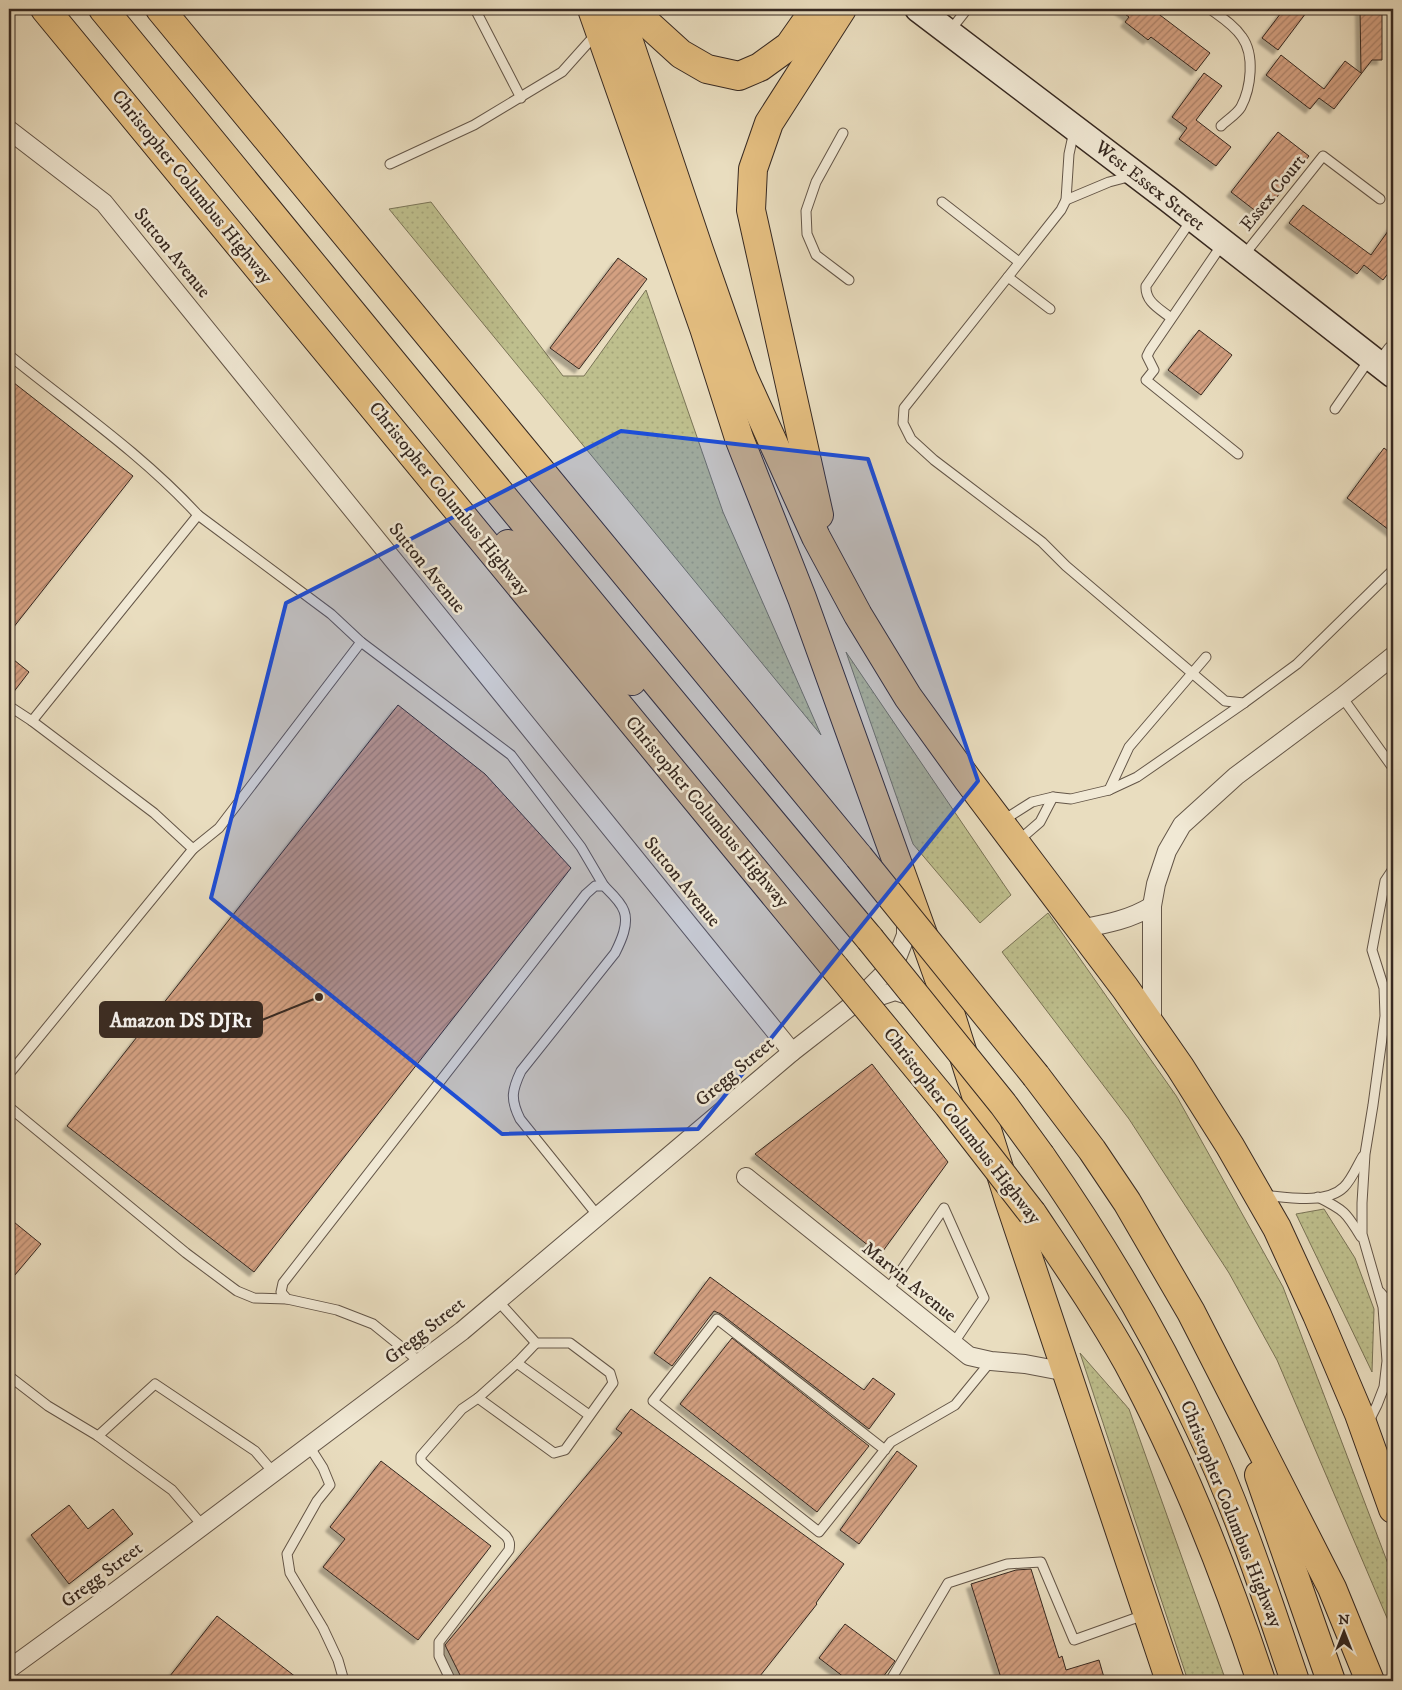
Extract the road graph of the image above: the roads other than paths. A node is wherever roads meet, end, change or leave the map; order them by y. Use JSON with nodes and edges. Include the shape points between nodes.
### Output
{"nodes":[{"id":1,"x":45,"y":9,"type":"edge"},
{"id":2,"x":103,"y":9,"type":"edge"},
{"id":3,"x":160,"y":9,"type":"edge"},
{"id":4,"x":475,"y":9,"type":"edge"},
{"id":5,"x":618,"y":9,"type":"edge"},
{"id":6,"x":638,"y":9,"type":"edge"},
{"id":7,"x":815,"y":9,"type":"edge"},
{"id":8,"x":842,"y":9,"type":"edge"},
{"id":9,"x":918,"y":9,"type":"edge"},
{"id":10,"x":966,"y":9,"type":"edge"},
{"id":11,"x":1210,"y":9,"type":"edge"},
{"id":12,"x":596,"y":19,"type":"edge"},
{"id":13,"x":949,"y":32,"type":"junction"},
{"id":14,"x":521,"y":98,"type":"junction"},
{"id":15,"x":1221,"y":126,"type":"dead end"},
{"id":16,"x":1074,"y":128,"type":"junction"},
{"id":17,"x":9,"y":130,"type":"edge"},
{"id":18,"x":843,"y":133,"type":"dead end"},
{"id":19,"x":390,"y":164,"type":"dead end"},
{"id":20,"x":1135,"y":175,"type":"junction"},
{"id":21,"x":1380,"y":198,"type":"dead end"},
{"id":22,"x":1066,"y":200,"type":"junction"},
{"id":23,"x":942,"y":202,"type":"dead end"},
{"id":24,"x":1192,"y":219,"type":"junction"},
{"id":25,"x":1223,"y":243,"type":"junction"},
{"id":26,"x":1242,"y":258,"type":"junction"},
{"id":27,"x":1019,"y":262,"type":"junction"},
{"id":28,"x":1008,"y":277,"type":"junction"},
{"id":29,"x":849,"y":280,"type":"dead end"},
{"id":30,"x":1050,"y":309,"type":"dead end"},
{"id":31,"x":1171,"y":318,"type":"junction"},
{"id":32,"x":9,"y":355,"type":"edge"},
{"id":33,"x":1385,"y":362,"type":"edge"},
{"id":34,"x":375,"y":408,"type":"junction"},
{"id":35,"x":1335,"y":409,"type":"dead end"},
{"id":36,"x":1238,"y":454,"type":"dead end"},
{"id":37,"x":198,"y":515,"type":"junction"},
{"id":38,"x":831,"y":565,"type":"junction"},
{"id":39,"x":1393,"y":570,"type":"edge"},
{"id":40,"x":361,"y":642,"type":"junction"},
{"id":41,"x":1206,"y":656,"type":"dead end"},
{"id":42,"x":1393,"y":656,"type":"edge"},
{"id":43,"x":1192,"y":673,"type":"junction"},
{"id":44,"x":1342,"y":698,"type":"junction"},
{"id":45,"x":1244,"y":703,"type":"junction"},
{"id":46,"x":9,"y":706,"type":"edge"},
{"id":47,"x":32,"y":721,"type":"junction"},
{"id":48,"x":692,"y":727,"type":"junction"},
{"id":49,"x":1393,"y":768,"type":"edge"},
{"id":50,"x":1109,"y":790,"type":"junction"},
{"id":51,"x":1053,"y":797,"type":"junction"},
{"id":52,"x":1008,"y":832,"type":"junction"},
{"id":53,"x":193,"y":849,"type":"junction"},
{"id":54,"x":1393,"y":869,"type":"edge"},
{"id":55,"x":604,"y":886,"type":"junction"},
{"id":56,"x":906,"y":888,"type":"junction"},
{"id":57,"x":1152,"y":906,"type":"junction"},
{"id":58,"x":1080,"y":929,"type":"junction"},
{"id":59,"x":851,"y":1006,"type":"junction"},
{"id":60,"x":952,"y":1016,"type":"junction"},
{"id":61,"x":1152,"y":1027,"type":"junction"},
{"id":62,"x":792,"y":1052,"type":"junction"},
{"id":63,"x":9,"y":1074,"type":"edge"},
{"id":64,"x":9,"y":1107,"type":"edge"},
{"id":65,"x":1365,"y":1154,"type":"junction"},
{"id":66,"x":746,"y":1177,"type":"dead end"},
{"id":67,"x":1258,"y":1194,"type":"junction"},
{"id":68,"x":1318,"y":1197,"type":"junction"},
{"id":69,"x":598,"y":1216,"type":"junction"},
{"id":70,"x":1365,"y":1243,"type":"junction"},
{"id":71,"x":1378,"y":1290,"type":"junction"},
{"id":72,"x":887,"y":1291,"type":"junction"},
{"id":73,"x":287,"y":1299,"type":"junction"},
{"id":74,"x":498,"y":1301,"type":"junction"},
{"id":75,"x":1393,"y":1307,"type":"edge"},
{"id":76,"x":536,"y":1343,"type":"junction"},
{"id":77,"x":953,"y":1344,"type":"junction"},
{"id":78,"x":1390,"y":1359,"type":"edge"},
{"id":79,"x":991,"y":1361,"type":"junction"},
{"id":80,"x":420,"y":1362,"type":"junction"},
{"id":81,"x":517,"y":1363,"type":"junction"},
{"id":82,"x":1219,"y":1364,"type":"junction"},
{"id":83,"x":1067,"y":1372,"type":"junction"},
{"id":84,"x":9,"y":1376,"type":"edge"},
{"id":85,"x":478,"y":1398,"type":"junction"},
{"id":86,"x":589,"y":1415,"type":"junction"},
{"id":87,"x":1364,"y":1430,"type":"junction"},
{"id":88,"x":98,"y":1436,"type":"junction"},
{"id":89,"x":309,"y":1446,"type":"junction"},
{"id":90,"x":885,"y":1450,"type":"junction"},
{"id":91,"x":274,"y":1472,"type":"junction"},
{"id":92,"x":1393,"y":1509,"type":"edge"},
{"id":93,"x":203,"y":1526,"type":"junction"},
{"id":94,"x":1147,"y":1614,"type":"junction"},
{"id":95,"x":9,"y":1669,"type":"edge"},
{"id":96,"x":344,"y":1681,"type":"edge"},
{"id":97,"x":451,"y":1681,"type":"edge"},
{"id":98,"x":890,"y":1681,"type":"edge"},
{"id":99,"x":1170,"y":1681,"type":"edge"},
{"id":100,"x":1261,"y":1681,"type":"edge"},
{"id":101,"x":1295,"y":1681,"type":"edge"},
{"id":102,"x":1331,"y":1681,"type":"edge"},
{"id":103,"x":1370,"y":1681,"type":"edge"}],
"edges":[{"from":1,"to":34,"type":"highway","name":"Christopher Columbus Highway"},
{"from":2,"to":48,"type":"highway","name":"Christopher Columbus Highway"},
{"from":3,"to":82,"type":"highway","name":"Christopher Columbus Highway","bridge":true,"via":[[1036,1076],[1127,1202]]},
{"from":4,"to":14,"type":"lane"},
{"from":5,"to":38,"type":"highway","via":[[743,376]]},
{"from":6,"to":7,"type":"highway","via":[[648,24],[681,54],[707,69],[739,76],[760,67],[789,46]]},
{"from":8,"to":38,"type":"highway","via":[[768,123],[753,168],[751,210]]},
{"from":9,"to":13,"type":"main road","name":"West Essex Street"},
{"from":10,"to":13,"type":"lane"},
{"from":11,"to":15,"type":"lane","via":[[1244,38],[1249,54],[1249,78],[1240,109]]},
{"from":12,"to":14,"type":"lane","via":[[562,72]]},
{"from":12,"to":56,"type":"highway","via":[[739,438],[802,598]]},
{"from":13,"to":16,"type":"main road","name":"West Essex Street"},
{"from":14,"to":19,"type":"lane","via":[[474,125]]},
{"from":16,"to":20,"type":"main road","name":"West Essex Street"},
{"from":16,"to":22,"type":"lane"},
{"from":17,"to":62,"type":"street","name":"Sutton Avenue","via":[[104,203]]},
{"from":18,"to":29,"type":"lane","via":[[816,182],[806,211],[807,234],[816,255]]},
{"from":20,"to":22,"type":"lane"},
{"from":20,"to":24,"type":"main road","name":"West Essex Street"},
{"from":21,"to":26,"type":"lane","name":"Essex Court","via":[[1323,156]]},
{"from":22,"to":27,"type":"lane"},
{"from":23,"to":27,"type":"lane"},
{"from":24,"to":25,"type":"main road","name":"West Essex Street"},
{"from":24,"to":31,"type":"lane","via":[[1146,286],[1145,294],[1149,301]]},
{"from":25,"to":26,"type":"main road","name":"West Essex Street"},
{"from":25,"to":31,"type":"lane"},
{"from":26,"to":33,"type":"main road","name":"West Essex Street"},
{"from":27,"to":28,"type":"lane"},
{"from":28,"to":30,"type":"lane"},
{"from":28,"to":43,"type":"lane","via":[[904,408],[903,423],[911,439],[934,460],[1042,542],[1062,563]]},
{"from":31,"to":36,"type":"lane","via":[[1147,356],[1154,370],[1146,380]]},
{"from":32,"to":37,"type":"lane","via":[[138,456]]},
{"from":33,"to":35,"type":"lane"},
{"from":34,"to":48,"type":"highway","via":[[460,491],[639,688]]},
{"from":34,"to":100,"type":"highway","name":"Christopher Columbus Highway","bridge":true,"via":[[948,1105],[1032,1213],[1096,1308],[1157,1418],[1208,1532]]},
{"from":37,"to":40,"type":"lane","via":[[331,614]]},
{"from":37,"to":47,"type":"lane"},
{"from":38,"to":52,"type":"highway","via":[[908,697]]},
{"from":39,"to":45,"type":"lane","via":[[1297,664]]},
{"from":40,"to":53,"type":"lane","via":[[219,828]]},
{"from":40,"to":55,"type":"lane","via":[[512,755],[582,847]]},
{"from":41,"to":43,"type":"lane"},
{"from":42,"to":44,"type":"street"},
{"from":43,"to":45,"type":"lane","via":[[1225,701]]},
{"from":43,"to":50,"type":"lane","via":[[1129,747]]},
{"from":44,"to":49,"type":"lane"},
{"from":44,"to":57,"type":"street","via":[[1236,776],[1182,825],[1167,851]]},
{"from":45,"to":50,"type":"lane","via":[[1137,777]]},
{"from":46,"to":47,"type":"lane"},
{"from":47,"to":53,"type":"lane","via":[[154,813]]},
{"from":48,"to":101,"type":"highway","name":"Christopher Columbus Highway","bridge":true,"via":[[870,939],[997,1097],[1078,1208],[1111,1261],[1196,1420],[1247,1544]]},
{"from":50,"to":51,"type":"lane","via":[[1071,799]]},
{"from":51,"to":52,"type":"lane","via":[[1032,802]]},
{"from":51,"to":52,"type":"lane","via":[[1040,822]]},
{"from":52,"to":58,"type":"highway"},
{"from":53,"to":63,"type":"lane"},
{"from":54,"to":65,"type":"lane","via":[[1385,881],[1372,950],[1384,988],[1385,1016]]},
{"from":55,"to":69,"type":"lane","via":[[624,911],[625,924],[615,953],[521,1071],[512,1095],[520,1119]]},
{"from":55,"to":73,"type":"lane","via":[[595,886],[586,894],[283,1283],[281,1292]]},
{"from":56,"to":59,"type":"street","name":"Gregg Street","via":[[906,935],[895,963]]},
{"from":56,"to":60,"type":"highway"},
{"from":57,"to":58,"type":"street","via":[[1114,923]]},
{"from":57,"to":61,"type":"street"},
{"from":58,"to":61,"type":"highway"},
{"from":59,"to":60,"type":"street","name":"Gregg Street","via":[[894,992],[926,1000]]},
{"from":59,"to":62,"type":"street","name":"Gregg Street"},
{"from":60,"to":83,"type":"highway"},
{"from":61,"to":67,"type":"highway"},
{"from":62,"to":69,"type":"street","name":"Gregg Street"},
{"from":64,"to":73,"type":"lane","via":[[237,1291],[254,1298]]},
{"from":65,"to":68,"type":"lane","via":[[1344,1187]]},
{"from":65,"to":70,"type":"lane","via":[[1362,1234]]},
{"from":66,"to":72,"type":"street","name":"Marvin Avenue"},
{"from":67,"to":68,"type":"lane","via":[[1307,1199]]},
{"from":67,"to":87,"type":"highway","via":[[1317,1316]]},
{"from":68,"to":70,"type":"lane","via":[[1348,1215]]},
{"from":69,"to":74,"type":"street","name":"Gregg Street"},
{"from":70,"to":71,"type":"lane"},
{"from":71,"to":75,"type":"lane"},
{"from":71,"to":78,"type":"lane","via":[[1384,1307]]},
{"from":72,"to":77,"type":"street","name":"Marvin Avenue"},
{"from":72,"to":77,"type":"lane","via":[[944,1208],[984,1298]]},
{"from":73,"to":80,"type":"lane","via":[[337,1310],[373,1324]]},
{"from":74,"to":76,"type":"lane"},
{"from":74,"to":80,"type":"street","name":"Gregg Street"},
{"from":76,"to":81,"type":"lane"},
{"from":76,"to":86,"type":"lane","via":[[570,1343],[610,1373],[613,1383]]},
{"from":77,"to":79,"type":"street","name":"Marvin Avenue","via":[[969,1356]]},
{"from":78,"to":87,"type":"lane","via":[[1384,1387]]},
{"from":79,"to":83,"type":"street","name":"Marvin Avenue"},
{"from":79,"to":90,"type":"lane","via":[[955,1405],[891,1442]]},
{"from":80,"to":89,"type":"street","name":"Gregg Street"},
{"from":81,"to":85,"type":"lane"},
{"from":81,"to":86,"type":"lane"},
{"from":82,"to":102,"type":"highway","name":"Christopher Columbus Highway"},
{"from":82,"to":103,"type":"highway","name":"Christopher Columbus Highway","via":[[1332,1588]]},
{"from":83,"to":94,"type":"highway"},
{"from":84,"to":88,"type":"lane","via":[[48,1406]]},
{"from":85,"to":86,"type":"lane","via":[[554,1453],[565,1450]]},
{"from":85,"to":97,"type":"lane","via":[[462,1408],[421,1456],[426,1466],[506,1536],[510,1544],[509,1550],[439,1642],[439,1656]]},
{"from":87,"to":92,"type":"highway"},
{"from":88,"to":91,"type":"lane","via":[[155,1384],[255,1451]]},
{"from":88,"to":93,"type":"lane","via":[[172,1490]]},
{"from":89,"to":91,"type":"street","name":"Gregg Street"},
{"from":89,"to":96,"type":"lane","via":[[330,1485],[317,1501],[287,1554],[290,1572],[323,1628]]},
{"from":90,"to":90,"type":"lane","via":[[819,1532],[653,1401],[717,1319]]},
{"from":91,"to":93,"type":"street","name":"Gregg Street"},
{"from":93,"to":95,"type":"street","name":"Gregg Street"},
{"from":94,"to":98,"type":"lane","via":[[1074,1640],[1041,1562],[1007,1564],[948,1583]]},
{"from":94,"to":99,"type":"highway"}]}
